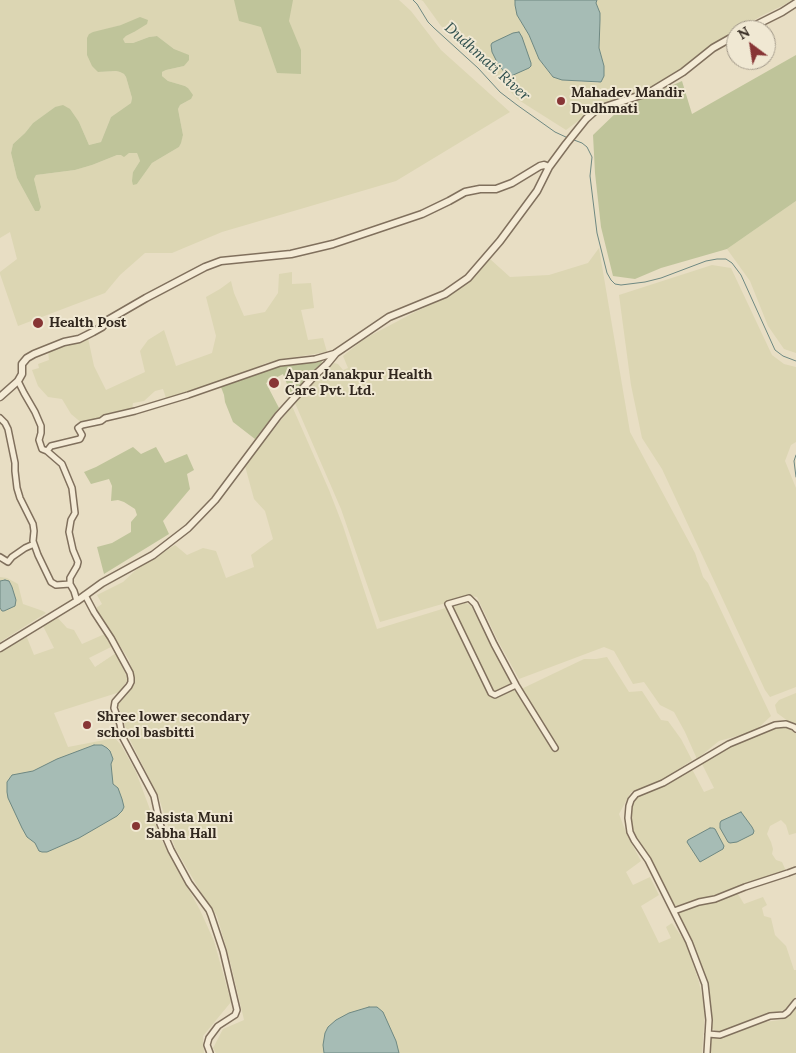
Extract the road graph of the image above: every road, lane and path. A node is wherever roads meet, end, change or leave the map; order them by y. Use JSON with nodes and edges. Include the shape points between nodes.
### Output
{"nodes":[{"id":1,"x":796,"y":3,"type":"edge"},
{"id":2,"x":766,"y":20,"type":"edge"},
{"id":3,"x":726,"y":41,"type":"edge"},
{"id":4,"x":549,"y":167,"type":"junction"},
{"id":5,"x":336,"y":353,"type":"junction"},
{"id":6,"x":18,"y":381,"type":"junction"},
{"id":7,"x":0,"y":397,"type":"edge"},
{"id":8,"x":0,"y":418,"type":"edge"},
{"id":9,"x":47,"y":452,"type":"junction"},
{"id":10,"x":34,"y":544,"type":"junction"},
{"id":11,"x":0,"y":557,"type":"edge"},
{"id":12,"x":70,"y":584,"type":"junction"},
{"id":13,"x":85,"y":595,"type":"junction"},
{"id":14,"x":77,"y":601,"type":"junction"},
{"id":15,"x":0,"y":648,"type":"edge"},
{"id":16,"x":516,"y":685,"type":"junction"},
{"id":17,"x":796,"y":729,"type":"edge"},
{"id":18,"x":555,"y":748,"type":"dead end"},
{"id":19,"x":796,"y":870,"type":"edge"},
{"id":20,"x":674,"y":911,"type":"junction"},
{"id":21,"x":796,"y":1002,"type":"edge"},
{"id":22,"x":708,"y":1034,"type":"junction"},
{"id":23,"x":210,"y":1053,"type":"edge"},
{"id":24,"x":707,"y":1053,"type":"edge"}],
"edges":[{"from":1,"to":2,"type":"street"},
{"from":3,"to":4,"type":"street","via":[[650,92],[596,110]]},
{"from":4,"to":5,"type":"street","via":[[537,192],[468,278],[445,294],[389,317]]},
{"from":4,"to":6,"type":"street","via":[[540,166],[496,190],[466,192],[422,214],[333,244],[291,254],[222,261],[205,267],[108,320],[93,332],[27,358]]},
{"from":5,"to":9,"type":"street","via":[[280,363],[135,412],[82,425],[78,428],[82,435],[80,439],[51,446]]},
{"from":5,"to":13,"type":"street","via":[[278,416],[215,500],[188,528],[153,555]]},
{"from":6,"to":7,"type":"street"},
{"from":6,"to":9,"type":"street","via":[[41,426],[38,440]]},
{"from":8,"to":10,"type":"street","via":[[8,428],[17,488],[33,524]]},
{"from":9,"to":12,"type":"street","via":[[62,464],[74,499],[75,513],[70,532],[78,562]]},
{"from":10,"to":11,"type":"street","via":[[8,562]]},
{"from":10,"to":12,"type":"street","via":[[50,582]]},
{"from":12,"to":14,"type":"street"},
{"from":13,"to":14,"type":"street"},
{"from":13,"to":23,"type":"street","via":[[130,672],[131,682],[114,708],[122,736],[154,796],[160,824],[171,850],[209,910],[223,951],[237,1010],[209,1038]]},
{"from":14,"to":15,"type":"street"},
{"from":16,"to":16,"type":"street","via":[[476,604],[466,598],[448,604],[491,693],[495,695]]},
{"from":16,"to":18,"type":"street"},
{"from":17,"to":20,"type":"street","via":[[775,725],[739,739],[663,783],[633,796],[628,818],[630,832]]},
{"from":19,"to":20,"type":"street"},
{"from":20,"to":22,"type":"street","via":[[705,984]]},
{"from":21,"to":22,"type":"street","via":[[784,1015],[770,1016],[720,1035]]},
{"from":22,"to":24,"type":"street"}]}
